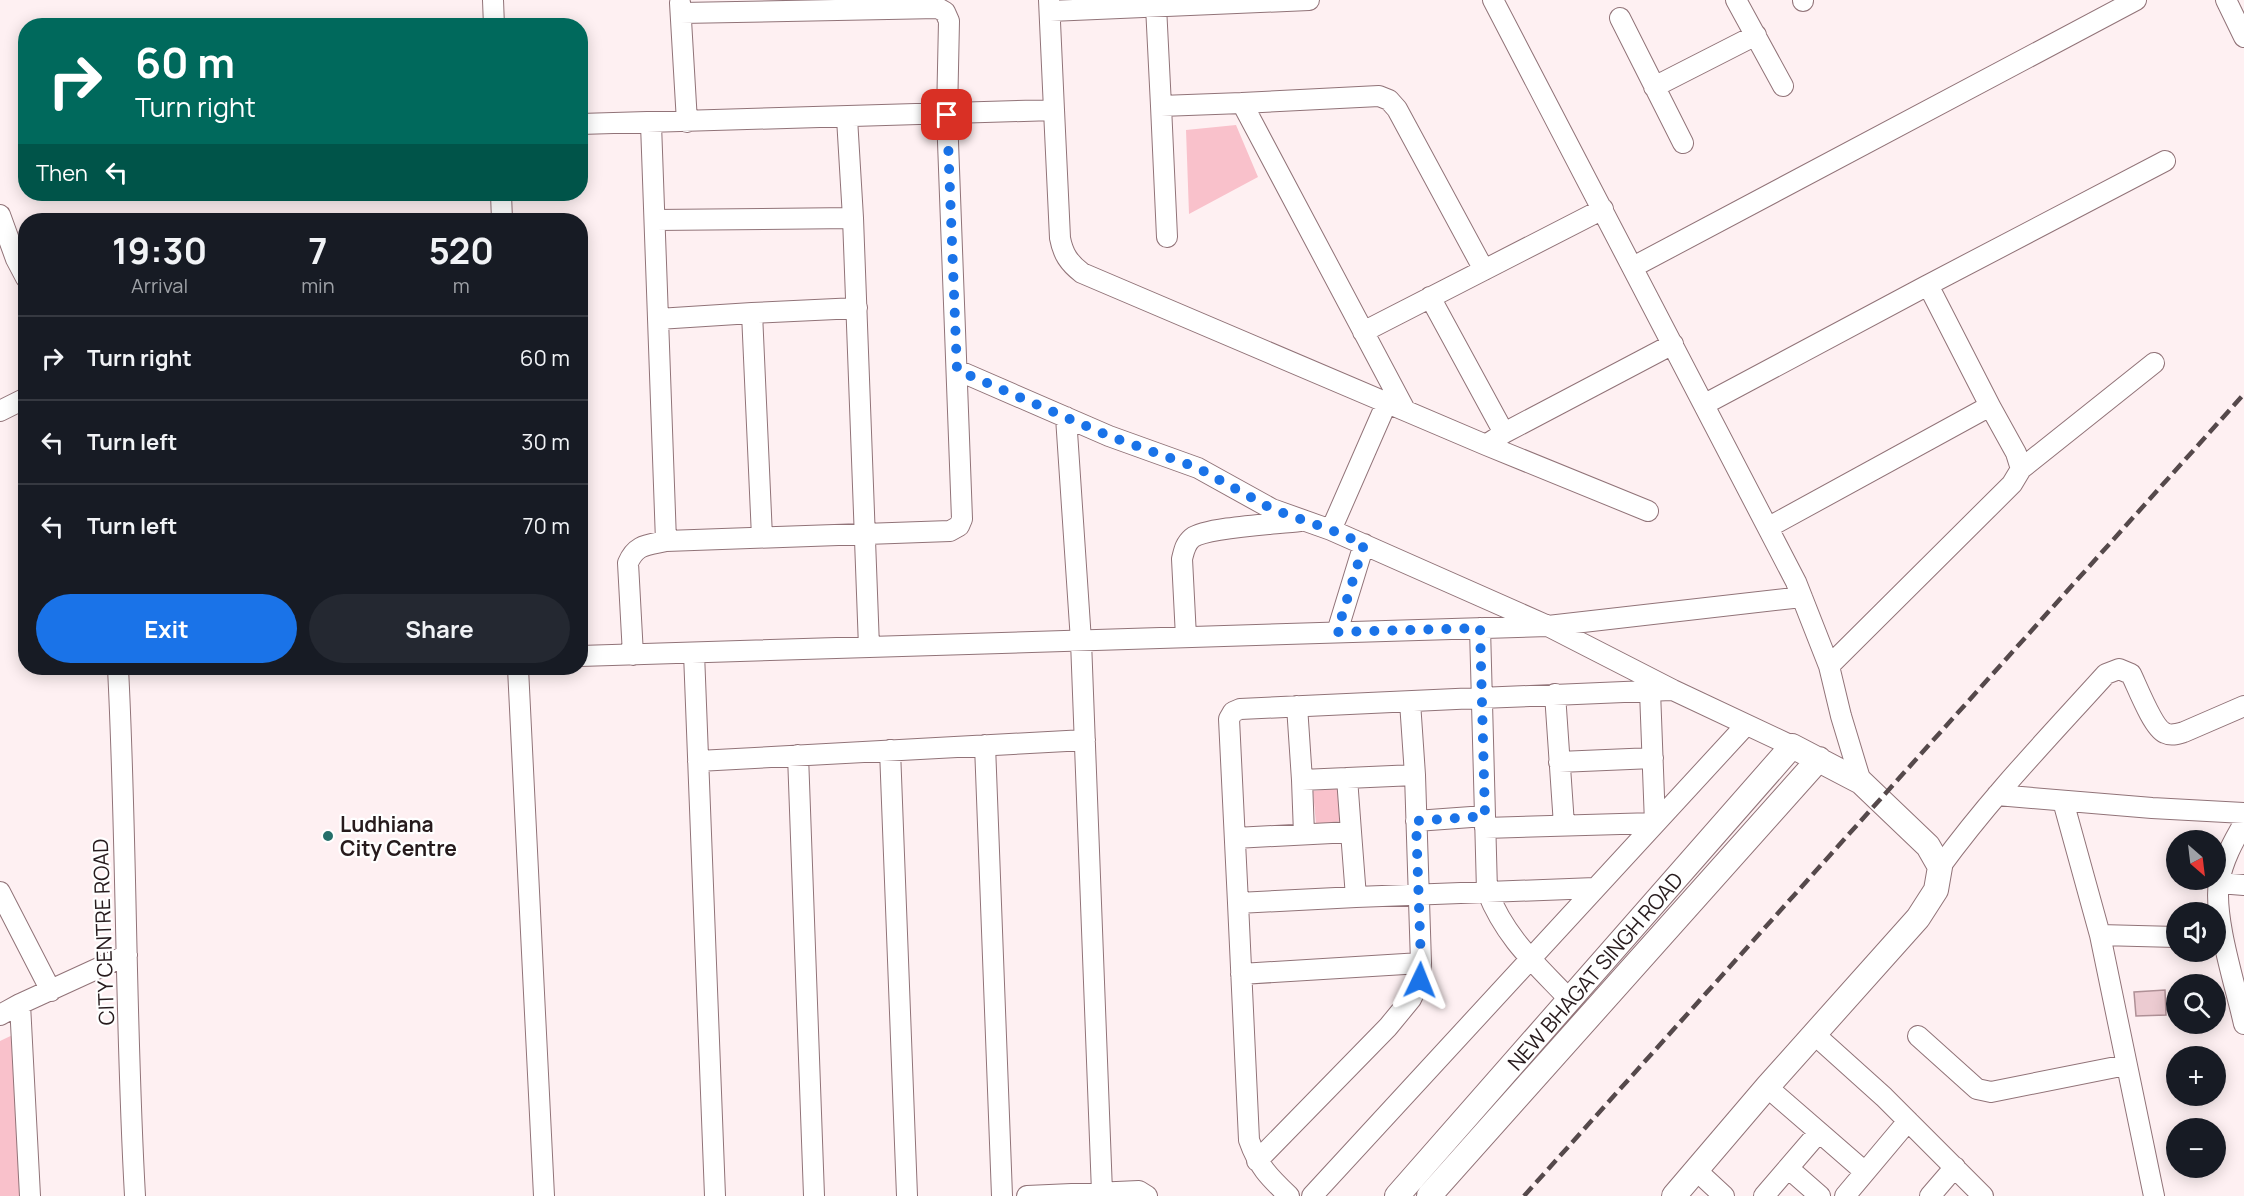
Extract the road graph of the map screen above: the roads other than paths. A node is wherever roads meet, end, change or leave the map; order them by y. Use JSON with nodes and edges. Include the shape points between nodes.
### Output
{"nodes":[{"id":1,"x":493,"y":0,"type":"edge"},
{"id":2,"x":1309,"y":0,"type":"edge"},
{"id":3,"x":1493,"y":0,"type":"edge"},
{"id":4,"x":1737,"y":0,"type":"edge"},
{"id":5,"x":2136,"y":0,"type":"edge"},
{"id":6,"x":2226,"y":0,"type":"edge"},
{"id":7,"x":1049,"y":5,"type":"edge"},
{"id":8,"x":1156,"y":6,"type":"junction"},
{"id":9,"x":680,"y":7,"type":"edge"},
{"id":10,"x":494,"y":18,"type":"edge"},
{"id":11,"x":1620,"y":18,"type":"dead end"},
{"id":12,"x":1755,"y":35,"type":"junction"},
{"id":13,"x":2244,"y":37,"type":"edge"},
{"id":14,"x":1783,"y":86,"type":"dead end"},
{"id":15,"x":1653,"y":87,"type":"junction"},
{"id":16,"x":1242,"y":103,"type":"junction"},
{"id":17,"x":1161,"y":106,"type":"junction"},
{"id":18,"x":1054,"y":110,"type":"junction"},
{"id":19,"x":947,"y":115,"type":"junction"},
{"id":20,"x":847,"y":118,"type":"junction"},
{"id":21,"x":687,"y":122,"type":"junction"},
{"id":22,"x":588,"y":124,"type":"edge"},
{"id":23,"x":651,"y":124,"type":"junction"},
{"id":24,"x":1683,"y":143,"type":"dead end"},
{"id":25,"x":2165,"y":161,"type":"dead end"},
{"id":26,"x":1603,"y":209,"type":"junction"},
{"id":27,"x":0,"y":214,"type":"edge"},
{"id":28,"x":853,"y":218,"type":"junction"},
{"id":29,"x":655,"y":220,"type":"junction"},
{"id":30,"x":1167,"y":237,"type":"dead end"},
{"id":31,"x":18,"y":263,"type":"edge"},
{"id":32,"x":1633,"y":267,"type":"junction"},
{"id":33,"x":1484,"y":270,"type":"junction"},
{"id":34,"x":1928,"y":285,"type":"junction"},
{"id":35,"x":1430,"y":297,"type":"junction"},
{"id":36,"x":857,"y":308,"type":"junction"},
{"id":37,"x":752,"y":313,"type":"junction"},
{"id":38,"x":658,"y":319,"type":"junction"},
{"id":39,"x":1363,"y":332,"type":"junction"},
{"id":40,"x":1673,"y":344,"type":"junction"},
{"id":41,"x":2154,"y":363,"type":"dead end"},
{"id":42,"x":957,"y":370,"type":"junction"},
{"id":43,"x":18,"y":402,"type":"edge"},
{"id":44,"x":1387,"y":402,"type":"junction"},
{"id":45,"x":1705,"y":404,"type":"junction"},
{"id":46,"x":1990,"y":405,"type":"junction"},
{"id":47,"x":1406,"y":410,"type":"junction"},
{"id":48,"x":0,"y":411,"type":"edge"},
{"id":49,"x":1066,"y":417,"type":"junction"},
{"id":50,"x":1504,"y":434,"type":"junction"},
{"id":51,"x":1486,"y":446,"type":"junction"},
{"id":52,"x":2021,"y":469,"type":"junction"},
{"id":53,"x":1648,"y":511,"type":"dead end"},
{"id":54,"x":1302,"y":521,"type":"junction"},
{"id":55,"x":1769,"y":527,"type":"junction"},
{"id":56,"x":1331,"y":530,"type":"junction"},
{"id":57,"x":865,"y":532,"type":"junction"},
{"id":58,"x":762,"y":537,"type":"junction"},
{"id":59,"x":666,"y":541,"type":"junction"},
{"id":60,"x":1364,"y":544,"type":"junction"},
{"id":61,"x":1802,"y":597,"type":"junction"},
{"id":62,"x":1548,"y":626,"type":"junction"},
{"id":63,"x":1480,"y":628,"type":"junction"},
{"id":64,"x":1337,"y":632,"type":"junction"},
{"id":65,"x":1186,"y":637,"type":"junction"},
{"id":66,"x":1081,"y":640,"type":"junction"},
{"id":67,"x":869,"y":647,"type":"junction"},
{"id":68,"x":694,"y":653,"type":"junction"},
{"id":69,"x":633,"y":655,"type":"junction"},
{"id":70,"x":588,"y":656,"type":"edge"},
{"id":71,"x":1829,"y":666,"type":"junction"},
{"id":72,"x":118,"y":675,"type":"edge"},
{"id":73,"x":518,"y":675,"type":"edge"},
{"id":74,"x":1673,"y":690,"type":"junction"},
{"id":75,"x":1650,"y":691,"type":"junction"},
{"id":76,"x":1555,"y":694,"type":"junction"},
{"id":77,"x":1482,"y":696,"type":"junction"},
{"id":78,"x":1410,"y":702,"type":"junction"},
{"id":79,"x":1297,"y":706,"type":"junction"},
{"id":80,"x":2244,"y":706,"type":"edge"},
{"id":81,"x":1746,"y":724,"type":"junction"},
{"id":82,"x":1085,"y":740,"type":"junction"},
{"id":83,"x":985,"y":745,"type":"junction"},
{"id":84,"x":1792,"y":746,"type":"junction"},
{"id":85,"x":890,"y":750,"type":"junction"},
{"id":86,"x":798,"y":755,"type":"junction"},
{"id":87,"x":1653,"y":758,"type":"junction"},
{"id":88,"x":1819,"y":759,"type":"junction"},
{"id":89,"x":698,"y":761,"type":"junction"},
{"id":90,"x":1559,"y":762,"type":"junction"},
{"id":91,"x":1415,"y":775,"type":"junction"},
{"id":92,"x":1347,"y":778,"type":"junction"},
{"id":93,"x":1302,"y":780,"type":"junction"},
{"id":94,"x":1861,"y":782,"type":"junction"},
{"id":95,"x":1996,"y":795,"type":"junction"},
{"id":96,"x":2063,"y":801,"type":"junction"},
{"id":97,"x":2244,"y":813,"type":"edge"},
{"id":98,"x":1416,"y":821,"type":"junction"},
{"id":99,"x":1485,"y":822,"type":"junction"},
{"id":100,"x":1655,"y":823,"type":"junction"},
{"id":101,"x":2244,"y":823,"type":"edge"},
{"id":102,"x":1563,"y":825,"type":"junction"},
{"id":103,"x":1351,"y":832,"type":"junction"},
{"id":104,"x":1304,"y":834,"type":"junction"},
{"id":105,"x":1235,"y":838,"type":"junction"},
{"id":106,"x":2226,"y":855,"type":"edge"},
{"id":107,"x":1940,"y":867,"type":"junction"},
{"id":108,"x":2226,"y":884,"type":"edge"},
{"id":109,"x":2244,"y":885,"type":"edge"},
{"id":110,"x":1595,"y":888,"type":"junction"},
{"id":111,"x":1487,"y":891,"type":"junction"},
{"id":112,"x":0,"y":892,"type":"edge"},
{"id":113,"x":1419,"y":895,"type":"junction"},
{"id":114,"x":1356,"y":897,"type":"junction"},
{"id":115,"x":1238,"y":903,"type":"junction"},
{"id":116,"x":2100,"y":936,"type":"junction"},
{"id":117,"x":2166,"y":937,"type":"edge"},
{"id":118,"x":2226,"y":938,"type":"edge"},
{"id":119,"x":2244,"y":940,"type":"edge"},
{"id":120,"x":2226,"y":951,"type":"edge"},
{"id":121,"x":126,"y":955,"type":"junction"},
{"id":122,"x":1530,"y":958,"type":"junction"},
{"id":123,"x":2229,"y":958,"type":"junction"},
{"id":124,"x":1421,"y":963,"type":"junction"},
{"id":125,"x":1241,"y":974,"type":"junction"},
{"id":126,"x":2244,"y":977,"type":"edge"},
{"id":127,"x":51,"y":991,"type":"junction"},
{"id":128,"x":1570,"y":1000,"type":"junction"},
{"id":129,"x":20,"y":1004,"type":"junction"},
{"id":130,"x":0,"y":1015,"type":"edge"},
{"id":131,"x":2244,"y":1024,"type":"edge"},
{"id":132,"x":1814,"y":1034,"type":"junction"},
{"id":133,"x":1918,"y":1036,"type":"dead end"},
{"id":134,"x":2126,"y":1065,"type":"junction"},
{"id":135,"x":1767,"y":1087,"type":"junction"},
{"id":136,"x":1908,"y":1121,"type":"junction"},
{"id":137,"x":1819,"y":1132,"type":"junction"},
{"id":138,"x":1257,"y":1161,"type":"junction"},
{"id":139,"x":1955,"y":1167,"type":"junction"},
{"id":140,"x":1788,"y":1168,"type":"junction"},
{"id":141,"x":1696,"y":1171,"type":"junction"},
{"id":142,"x":1865,"y":1172,"type":"junction"},
{"id":143,"x":1102,"y":1192,"type":"junction"},
{"id":144,"x":30,"y":1196,"type":"edge"},
{"id":145,"x":135,"y":1196,"type":"edge"},
{"id":146,"x":544,"y":1196,"type":"edge"},
{"id":147,"x":715,"y":1196,"type":"edge"},
{"id":148,"x":814,"y":1196,"type":"edge"},
{"id":149,"x":907,"y":1196,"type":"edge"},
{"id":150,"x":1002,"y":1196,"type":"edge"},
{"id":151,"x":1028,"y":1196,"type":"edge"},
{"id":152,"x":1148,"y":1196,"type":"edge"},
{"id":153,"x":1289,"y":1196,"type":"edge"},
{"id":154,"x":1312,"y":1196,"type":"edge"},
{"id":155,"x":1397,"y":1196,"type":"edge"},
{"id":156,"x":1429,"y":1196,"type":"edge"},
{"id":157,"x":1674,"y":1196,"type":"edge"},
{"id":158,"x":1724,"y":1196,"type":"edge"},
{"id":159,"x":1764,"y":1196,"type":"edge"},
{"id":160,"x":1820,"y":1196,"type":"edge"},
{"id":161,"x":1845,"y":1196,"type":"edge"},
{"id":162,"x":1930,"y":1196,"type":"edge"},
{"id":163,"x":1983,"y":1196,"type":"edge"},
{"id":164,"x":2154,"y":1196,"type":"edge"}],
"edges":[{"from":1,"to":10,"type":"street"},
{"from":2,"to":8,"type":"street"},
{"from":3,"to":26,"type":"street"},
{"from":4,"to":12,"type":"street"},
{"from":5,"to":32,"type":"street"},
{"from":6,"to":13,"type":"street"},
{"from":7,"to":8,"type":"street"},
{"from":7,"to":18,"type":"street"},
{"from":8,"to":17,"type":"street"},
{"from":9,"to":19,"type":"street","via":[[938,8],[949,21]]},
{"from":9,"to":21,"type":"street"},
{"from":11,"to":15,"type":"street"},
{"from":12,"to":14,"type":"street"},
{"from":12,"to":15,"type":"street"},
{"from":15,"to":24,"type":"street"},
{"from":16,"to":17,"type":"street"},
{"from":16,"to":33,"type":"street","via":[[1379,96],[1389,100]]},
{"from":16,"to":39,"type":"street"},
{"from":17,"to":30,"type":"street"},
{"from":18,"to":19,"type":"street"},
{"from":18,"to":44,"type":"street","via":[[1060,238],[1070,264],[1082,273]]},
{"from":19,"to":20,"type":"street"},
{"from":19,"to":42,"type":"street"},
{"from":20,"to":21,"type":"street"},
{"from":20,"to":28,"type":"street"},
{"from":21,"to":23,"type":"street"},
{"from":22,"to":23,"type":"street"},
{"from":23,"to":29,"type":"street"},
{"from":25,"to":34,"type":"street"},
{"from":26,"to":32,"type":"street"},
{"from":26,"to":33,"type":"street"},
{"from":27,"to":31,"type":"street"},
{"from":28,"to":29,"type":"street"},
{"from":28,"to":36,"type":"street"},
{"from":29,"to":38,"type":"street"},
{"from":32,"to":40,"type":"street"},
{"from":33,"to":35,"type":"street"},
{"from":34,"to":45,"type":"street"},
{"from":34,"to":46,"type":"street"},
{"from":35,"to":39,"type":"street"},
{"from":35,"to":50,"type":"street"},
{"from":36,"to":37,"type":"street"},
{"from":36,"to":57,"type":"street"},
{"from":37,"to":38,"type":"street"},
{"from":37,"to":58,"type":"street"},
{"from":38,"to":59,"type":"street"},
{"from":39,"to":47,"type":"street"},
{"from":40,"to":45,"type":"street"},
{"from":40,"to":50,"type":"street"},
{"from":41,"to":52,"type":"street"},
{"from":42,"to":49,"type":"street"},
{"from":42,"to":57,"type":"street","via":[[962,519],[950,531]]},
{"from":43,"to":48,"type":"street"},
{"from":44,"to":47,"type":"street"},
{"from":44,"to":56,"type":"street"},
{"from":45,"to":55,"type":"street"},
{"from":46,"to":52,"type":"street"},
{"from":46,"to":55,"type":"street"},
{"from":47,"to":51,"type":"street"},
{"from":49,"to":54,"type":"street","via":[[1198,468]]},
{"from":49,"to":66,"type":"street"},
{"from":50,"to":51,"type":"street"},
{"from":51,"to":53,"type":"street"},
{"from":52,"to":71,"type":"street","via":[[2012,484]]},
{"from":54,"to":56,"type":"street"},
{"from":54,"to":65,"type":"street","via":[[1213,531],[1190,539],[1182,559]]},
{"from":55,"to":61,"type":"street"},
{"from":56,"to":60,"type":"street"},
{"from":57,"to":58,"type":"street"},
{"from":57,"to":67,"type":"street"},
{"from":58,"to":59,"type":"street"},
{"from":59,"to":69,"type":"street","via":[[642,546],[632,552],[628,562]]},
{"from":60,"to":62,"type":"street"},
{"from":60,"to":64,"type":"street"},
{"from":61,"to":62,"type":"street"},
{"from":61,"to":71,"type":"street"},
{"from":62,"to":63,"type":"street"},
{"from":62,"to":74,"type":"street"},
{"from":63,"to":64,"type":"street"},
{"from":63,"to":77,"type":"street"},
{"from":64,"to":65,"type":"street"},
{"from":65,"to":66,"type":"street"},
{"from":66,"to":67,"type":"street"},
{"from":66,"to":82,"type":"street"},
{"from":67,"to":68,"type":"street"},
{"from":68,"to":69,"type":"street"},
{"from":68,"to":89,"type":"street"},
{"from":69,"to":70,"type":"street"},
{"from":71,"to":94,"type":"street"},
{"from":72,"to":121,"type":"street","name":"CITY CENTRE ROAD"},
{"from":73,"to":146,"type":"street"},
{"from":74,"to":75,"type":"street"},
{"from":74,"to":81,"type":"street"},
{"from":75,"to":76,"type":"street"},
{"from":75,"to":87,"type":"street"},
{"from":76,"to":77,"type":"street"},
{"from":76,"to":90,"type":"street"},
{"from":77,"to":78,"type":"street"},
{"from":77,"to":99,"type":"street"},
{"from":78,"to":79,"type":"street"},
{"from":78,"to":91,"type":"street"},
{"from":79,"to":93,"type":"street"},
{"from":79,"to":105,"type":"street","via":[[1240,709],[1229,719]]},
{"from":80,"to":95,"type":"street","via":[[2184,732],[2163,733],[2131,674],[2119,669],[2106,674]]},
{"from":81,"to":84,"type":"street"},
{"from":81,"to":100,"type":"street"},
{"from":82,"to":83,"type":"street"},
{"from":82,"to":143,"type":"street"},
{"from":83,"to":85,"type":"street"},
{"from":83,"to":150,"type":"street"},
{"from":84,"to":88,"type":"street"},
{"from":84,"to":128,"type":"street","name":"NEW BHAGAT SINGH ROAD"},
{"from":85,"to":86,"type":"street"},
{"from":85,"to":149,"type":"street"},
{"from":86,"to":89,"type":"street"},
{"from":86,"to":148,"type":"street"},
{"from":87,"to":90,"type":"street"},
{"from":87,"to":100,"type":"street"},
{"from":88,"to":94,"type":"street"},
{"from":88,"to":156,"type":"street","name":"NEW BHAGAT SINGH ROAD"},
{"from":89,"to":147,"type":"street"},
{"from":90,"to":102,"type":"street"},
{"from":91,"to":92,"type":"street"},
{"from":91,"to":98,"type":"street"},
{"from":92,"to":93,"type":"street"},
{"from":92,"to":103,"type":"street"},
{"from":93,"to":104,"type":"street"},
{"from":94,"to":107,"type":"street","via":[[1928,846]]},
{"from":95,"to":96,"type":"street"},
{"from":95,"to":107,"type":"street"},
{"from":96,"to":97,"type":"street"},
{"from":96,"to":116,"type":"street"},
{"from":98,"to":99,"type":"street"},
{"from":98,"to":113,"type":"street"},
{"from":99,"to":102,"type":"street"},
{"from":99,"to":111,"type":"street"},
{"from":100,"to":102,"type":"street"},
{"from":100,"to":110,"type":"street"},
{"from":101,"to":106,"type":"street"},
{"from":103,"to":104,"type":"street"},
{"from":103,"to":114,"type":"street"},
{"from":104,"to":105,"type":"street"},
{"from":105,"to":115,"type":"street"},
{"from":107,"to":132,"type":"street","via":[[1936,890],[1918,918]]},
{"from":108,"to":109,"type":"street"},
{"from":110,"to":111,"type":"street"},
{"from":110,"to":122,"type":"street"},
{"from":111,"to":113,"type":"street"},
{"from":111,"to":122,"type":"street","via":[[1496,915]]},
{"from":112,"to":127,"type":"street"},
{"from":113,"to":114,"type":"street"},
{"from":113,"to":124,"type":"street"},
{"from":114,"to":115,"type":"street"},
{"from":115,"to":125,"type":"street"},
{"from":116,"to":117,"type":"street"},
{"from":116,"to":134,"type":"street"},
{"from":118,"to":119,"type":"street"},
{"from":120,"to":123,"type":"street"},
{"from":121,"to":127,"type":"street"},
{"from":121,"to":145,"type":"street","name":"CITY CENTRE ROAD"},
{"from":122,"to":128,"type":"street"},
{"from":122,"to":154,"type":"street"},
{"from":123,"to":126,"type":"street"},
{"from":123,"to":131,"type":"street"},
{"from":124,"to":125,"type":"street"},
{"from":124,"to":138,"type":"street","via":[[1420,980],[1411,999]]},
{"from":125,"to":138,"type":"street","via":[[1249,1140]]},
{"from":127,"to":129,"type":"street"},
{"from":128,"to":155,"type":"street","name":"NEW BHAGAT SINGH ROAD"},
{"from":129,"to":130,"type":"street"},
{"from":129,"to":144,"type":"street"},
{"from":132,"to":135,"type":"street"},
{"from":132,"to":136,"type":"street"},
{"from":133,"to":134,"type":"street","via":[[1966,1081],[1991,1092]]},
{"from":134,"to":164,"type":"street"},
{"from":135,"to":137,"type":"street"},
{"from":135,"to":141,"type":"street"},
{"from":136,"to":139,"type":"street"},
{"from":136,"to":142,"type":"street"},
{"from":137,"to":140,"type":"street"},
{"from":137,"to":142,"type":"street"},
{"from":138,"to":153,"type":"street"},
{"from":139,"to":162,"type":"street"},
{"from":139,"to":163,"type":"street"},
{"from":140,"to":159,"type":"street"},
{"from":140,"to":160,"type":"street"},
{"from":141,"to":157,"type":"street"},
{"from":141,"to":158,"type":"street"},
{"from":142,"to":161,"type":"street"},
{"from":143,"to":151,"type":"street"},
{"from":143,"to":152,"type":"street","via":[[1139,1191]]}]}
